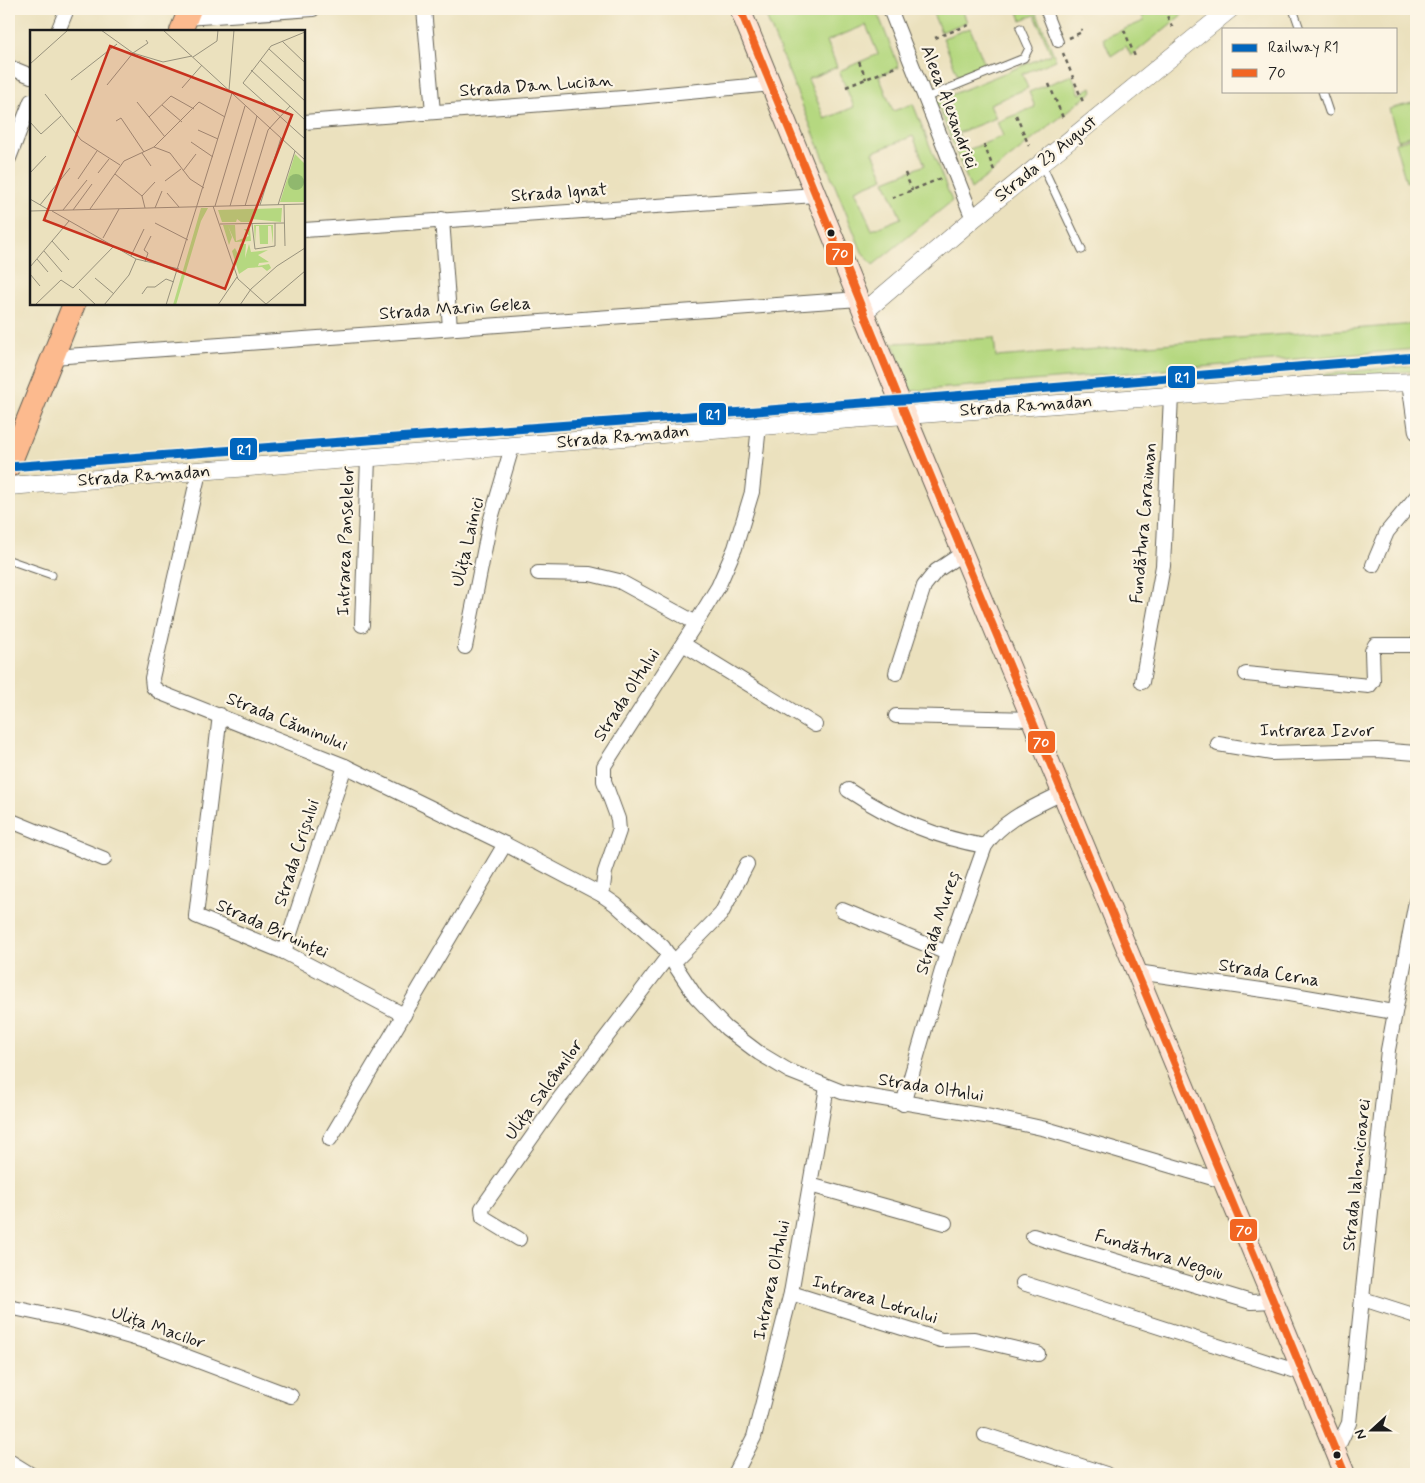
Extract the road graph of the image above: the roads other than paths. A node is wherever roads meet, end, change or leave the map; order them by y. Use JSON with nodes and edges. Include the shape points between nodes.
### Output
{"nodes":[{"id":1,"x":67,"y":9,"type":"edge"},
{"id":2,"x":313,"y":9,"type":"edge"},
{"id":3,"x":424,"y":9,"type":"edge"},
{"id":4,"x":740,"y":9,"type":"edge"},
{"id":5,"x":890,"y":9,"type":"edge"},
{"id":6,"x":1045,"y":9,"type":"edge"},
{"id":7,"x":1230,"y":9,"type":"edge"},
{"id":8,"x":1293,"y":9,"type":"edge"},
{"id":9,"x":186,"y":19,"type":"edge"},
{"id":10,"x":1020,"y":28,"type":"dead end"},
{"id":11,"x":1300,"y":28,"type":"edge"},
{"id":12,"x":58,"y":30,"type":"edge"},
{"id":13,"x":1058,"y":42,"type":"road end"},
{"id":14,"x":9,"y":67,"type":"edge"},
{"id":15,"x":30,"y":76,"type":"edge"},
{"id":16,"x":771,"y":84,"type":"junction"},
{"id":17,"x":1322,"y":92,"type":"edge"},
{"id":18,"x":925,"y":98,"type":"junction"},
{"id":19,"x":30,"y":104,"type":"edge"},
{"id":20,"x":433,"y":112,"type":"junction"},
{"id":21,"x":1329,"y":112,"type":"dead end"},
{"id":22,"x":305,"y":122,"type":"edge"},
{"id":23,"x":9,"y":158,"type":"edge"},
{"id":24,"x":1042,"y":163,"type":"junction"},
{"id":25,"x":816,"y":195,"type":"junction"},
{"id":26,"x":442,"y":219,"type":"junction"},
{"id":27,"x":972,"y":219,"type":"junction"},
{"id":28,"x":305,"y":230,"type":"edge"},
{"id":29,"x":1082,"y":250,"type":"dead end"},
{"id":30,"x":74,"y":305,"type":"edge"},
{"id":31,"x":861,"y":305,"type":"junction"},
{"id":32,"x":450,"y":328,"type":"junction"},
{"id":33,"x":53,"y":357,"type":"junction"},
{"id":34,"x":1412,"y":382,"type":"edge"},
{"id":35,"x":1171,"y":396,"type":"junction"},
{"id":36,"x":905,"y":415,"type":"junction"},
{"id":37,"x":759,"y":426,"type":"junction"},
{"id":38,"x":1416,"y":432,"type":"edge"},
{"id":39,"x":512,"y":447,"type":"junction"},
{"id":40,"x":368,"y":458,"type":"junction"},
{"id":41,"x":9,"y":466,"type":"edge"},
{"id":42,"x":199,"y":472,"type":"junction"},
{"id":43,"x":9,"y":486,"type":"edge"},
{"id":44,"x":1416,"y":497,"type":"edge"},
{"id":45,"x":963,"y":553,"type":"junction"},
{"id":46,"x":9,"y":560,"type":"edge"},
{"id":47,"x":1373,"y":565,"type":"dead end"},
{"id":48,"x":538,"y":573,"type":"dead end"},
{"id":49,"x":52,"y":575,"type":"dead end"},
{"id":50,"x":696,"y":623,"type":"junction"},
{"id":51,"x":362,"y":625,"type":"dead end"},
{"id":52,"x":683,"y":644,"type":"junction"},
{"id":53,"x":1416,"y":645,"type":"edge"},
{"id":54,"x":465,"y":647,"type":"dead end"},
{"id":55,"x":896,"y":673,"type":"dead end"},
{"id":56,"x":1246,"y":674,"type":"dead end"},
{"id":57,"x":1142,"y":682,"type":"dead end"},
{"id":58,"x":220,"y":714,"type":"junction"},
{"id":59,"x":896,"y":716,"type":"dead end"},
{"id":60,"x":1032,"y":719,"type":"junction"},
{"id":61,"x":815,"y":725,"type":"dead end"},
{"id":62,"x":1218,"y":744,"type":"dead end"},
{"id":63,"x":1416,"y":753,"type":"edge"},
{"id":64,"x":345,"y":766,"type":"junction"},
{"id":65,"x":848,"y":790,"type":"dead end"},
{"id":66,"x":1062,"y":793,"type":"junction"},
{"id":67,"x":9,"y":820,"type":"edge"},
{"id":68,"x":505,"y":844,"type":"junction"},
{"id":69,"x":985,"y":846,"type":"junction"},
{"id":70,"x":104,"y":859,"type":"dead end"},
{"id":71,"x":747,"y":864,"type":"dead end"},
{"id":72,"x":602,"y":895,"type":"junction"},
{"id":73,"x":1416,"y":906,"type":"edge"},
{"id":74,"x":842,"y":910,"type":"dead end"},
{"id":75,"x":284,"y":952,"type":"junction"},
{"id":76,"x":947,"y":953,"type":"junction"},
{"id":77,"x":672,"y":959,"type":"junction"},
{"id":78,"x":1137,"y":972,"type":"junction"},
{"id":79,"x":1394,"y":1012,"type":"junction"},
{"id":80,"x":404,"y":1015,"type":"junction"},
{"id":81,"x":827,"y":1088,"type":"junction"},
{"id":82,"x":903,"y":1104,"type":"junction"},
{"id":83,"x":330,"y":1139,"type":"dead end"},
{"id":84,"x":1223,"y":1181,"type":"junction"},
{"id":85,"x":810,"y":1185,"type":"junction"},
{"id":86,"x":945,"y":1223,"type":"dead end"},
{"id":87,"x":1033,"y":1236,"type":"dead end"},
{"id":88,"x":519,"y":1239,"type":"dead end"},
{"id":89,"x":1023,"y":1283,"type":"dead end"},
{"id":90,"x":791,"y":1293,"type":"junction"},
{"id":91,"x":1363,"y":1299,"type":"junction"},
{"id":92,"x":1274,"y":1301,"type":"junction"},
{"id":93,"x":9,"y":1306,"type":"edge"},
{"id":94,"x":1416,"y":1316,"type":"edge"},
{"id":95,"x":1038,"y":1354,"type":"dead end"},
{"id":96,"x":1305,"y":1374,"type":"junction"},
{"id":97,"x":291,"y":1396,"type":"dead end"},
{"id":98,"x":985,"y":1435,"type":"dead end"},
{"id":99,"x":9,"y":1461,"type":"edge"},
{"id":100,"x":1341,"y":1466,"type":"edge"},
{"id":101,"x":30,"y":1474,"type":"edge"},
{"id":102,"x":734,"y":1474,"type":"edge"},
{"id":103,"x":1106,"y":1474,"type":"edge"}],
"edges":[{"from":1,"to":12,"type":"street"},
{"from":2,"to":9,"type":"street"},
{"from":3,"to":20,"type":"street"},
{"from":4,"to":16,"type":"main road"},
{"from":5,"to":18,"type":"street","name":"Aleea Alexandriei"},
{"from":6,"to":13,"type":"street"},
{"from":7,"to":24,"type":"street","name":"Strada 23 August"},
{"from":8,"to":11,"type":"lane"},
{"from":10,"to":18,"type":"lane","via":[[1028,48],[1024,58]]},
{"from":14,"to":15,"type":"street"},
{"from":16,"to":20,"type":"street","name":"Strada Dan Lucian"},
{"from":16,"to":25,"type":"main road"},
{"from":17,"to":21,"type":"lane"},
{"from":18,"to":27,"type":"street","name":"Aleea Alexandriei"},
{"from":19,"to":23,"type":"street"},
{"from":20,"to":22,"type":"street","name":"Strada Dan Lucian"},
{"from":24,"to":27,"type":"street","name":"Strada 23 August"},
{"from":24,"to":29,"type":"lane"},
{"from":25,"to":26,"type":"street","name":"Strada Ignat"},
{"from":25,"to":31,"type":"main road"},
{"from":26,"to":28,"type":"street","name":"Strada Ignat"},
{"from":26,"to":32,"type":"street"},
{"from":27,"to":31,"type":"street","name":"Strada 23 August"},
{"from":30,"to":33,"type":"main road"},
{"from":31,"to":32,"type":"street","name":"Strada Marin Gelea"},
{"from":31,"to":36,"type":"main road"},
{"from":32,"to":33,"type":"street","name":"Strada Marin Gelea"},
{"from":33,"to":41,"type":"main road"},
{"from":34,"to":35,"type":"street","name":"Strada Ramadan","via":[[1319,384]]},
{"from":34,"to":38,"type":"street"},
{"from":35,"to":36,"type":"street","name":"Strada Ramadan"},
{"from":35,"to":57,"type":"street","name":"Fundătura Caraiman","via":[[1163,566]]},
{"from":36,"to":37,"type":"street","name":"Strada Ramadan"},
{"from":36,"to":45,"type":"main road"},
{"from":37,"to":39,"type":"street","name":"Strada Ramadan"},
{"from":37,"to":50,"type":"street","name":"Strada Oltului","via":[[752,492],[742,531],[718,587]]},
{"from":39,"to":40,"type":"street","name":"Strada Ramadan"},
{"from":39,"to":54,"type":"street","name":"Ulița Lainici","via":[[490,522]]},
{"from":40,"to":42,"type":"street","name":"Strada Ramadan"},
{"from":40,"to":51,"type":"street","name":"Intrarea Panselelor"},
{"from":42,"to":43,"type":"street","name":"Strada Ramadan"},
{"from":42,"to":58,"type":"street","name":"Strada Căminului","via":[[152,678],[153,687],[161,693]]},
{"from":44,"to":47,"type":"street","via":[[1387,532]]},
{"from":45,"to":55,"type":"street","via":[[936,571],[924,586]]},
{"from":45,"to":60,"type":"main road"},
{"from":46,"to":49,"type":"lane"},
{"from":48,"to":50,"type":"street","via":[[590,574],[619,581]]},
{"from":50,"to":52,"type":"street","name":"Strada Oltului"},
{"from":52,"to":61,"type":"street"},
{"from":52,"to":72,"type":"street","name":"Strada Oltului","via":[[604,766],[604,780],[620,831],[605,872]]},
{"from":53,"to":56,"type":"street","via":[[1375,645],[1372,651],[1373,681],[1369,686]]},
{"from":58,"to":64,"type":"street","name":"Strada Căminului"},
{"from":58,"to":75,"type":"street","name":"Strada Biruinței","via":[[196,916]]},
{"from":59,"to":60,"type":"street"},
{"from":60,"to":66,"type":"main road"},
{"from":62,"to":63,"type":"street","name":"Intrarea Izvor","via":[[1272,753],[1377,750]]},
{"from":64,"to":68,"type":"street","name":"Strada Căminului"},
{"from":64,"to":75,"type":"street","name":"Strada Crișului"},
{"from":65,"to":69,"type":"street","via":[[896,818],[963,842]]},
{"from":66,"to":69,"type":"street","name":"Strada Mureș","via":[[1007,822]]},
{"from":66,"to":78,"type":"main road"},
{"from":67,"to":70,"type":"street"},
{"from":68,"to":72,"type":"street","name":"Strada Căminului"},
{"from":68,"to":80,"type":"street"},
{"from":69,"to":76,"type":"street","name":"Strada Mureș"},
{"from":71,"to":77,"type":"street","via":[[721,914]]},
{"from":72,"to":77,"type":"street","name":"Strada Oltului"},
{"from":73,"to":79,"type":"street","name":"Strada Ialomicioarei"},
{"from":74,"to":76,"type":"street"},
{"from":75,"to":80,"type":"street","name":"Strada Biruinței"},
{"from":76,"to":82,"type":"street","name":"Strada Mureș"},
{"from":77,"to":81,"type":"street","name":"Strada Oltului","via":[[696,997],[726,1028],[789,1071]]},
{"from":77,"to":88,"type":"street","name":"Ulița Salcâmilor","via":[[556,1103],[482,1208],[483,1217]]},
{"from":78,"to":79,"type":"street","name":"Strada Cerna"},
{"from":78,"to":84,"type":"main road"},
{"from":79,"to":91,"type":"street","name":"Strada Ialomicioarei"},
{"from":80,"to":83,"type":"street"},
{"from":81,"to":82,"type":"street","name":"Strada Oltului"},
{"from":81,"to":85,"type":"street","name":"Intrarea Oltului"},
{"from":82,"to":84,"type":"street","name":"Strada Oltului","via":[[991,1116],[1046,1129]]},
{"from":84,"to":92,"type":"main road"},
{"from":85,"to":86,"type":"street"},
{"from":85,"to":90,"type":"street","name":"Intrarea Oltului"},
{"from":87,"to":92,"type":"street","name":"Fundătura Negoiu","via":[[1251,1302]]},
{"from":89,"to":96,"type":"street"},
{"from":90,"to":95,"type":"street","name":"Intrarea Lotrului","via":[[941,1340],[974,1339]]},
{"from":90,"to":102,"type":"street","name":"Intrarea Oltului","via":[[754,1437]]},
{"from":91,"to":94,"type":"street"},
{"from":91,"to":100,"type":"street","name":"Strada Ialomicioarei"},
{"from":92,"to":96,"type":"main road"},
{"from":93,"to":97,"type":"street","name":"Ulița Macilor","via":[[148,1342]]},
{"from":96,"to":100,"type":"main road"},
{"from":98,"to":103,"type":"street"},
{"from":99,"to":101,"type":"street"}]}
